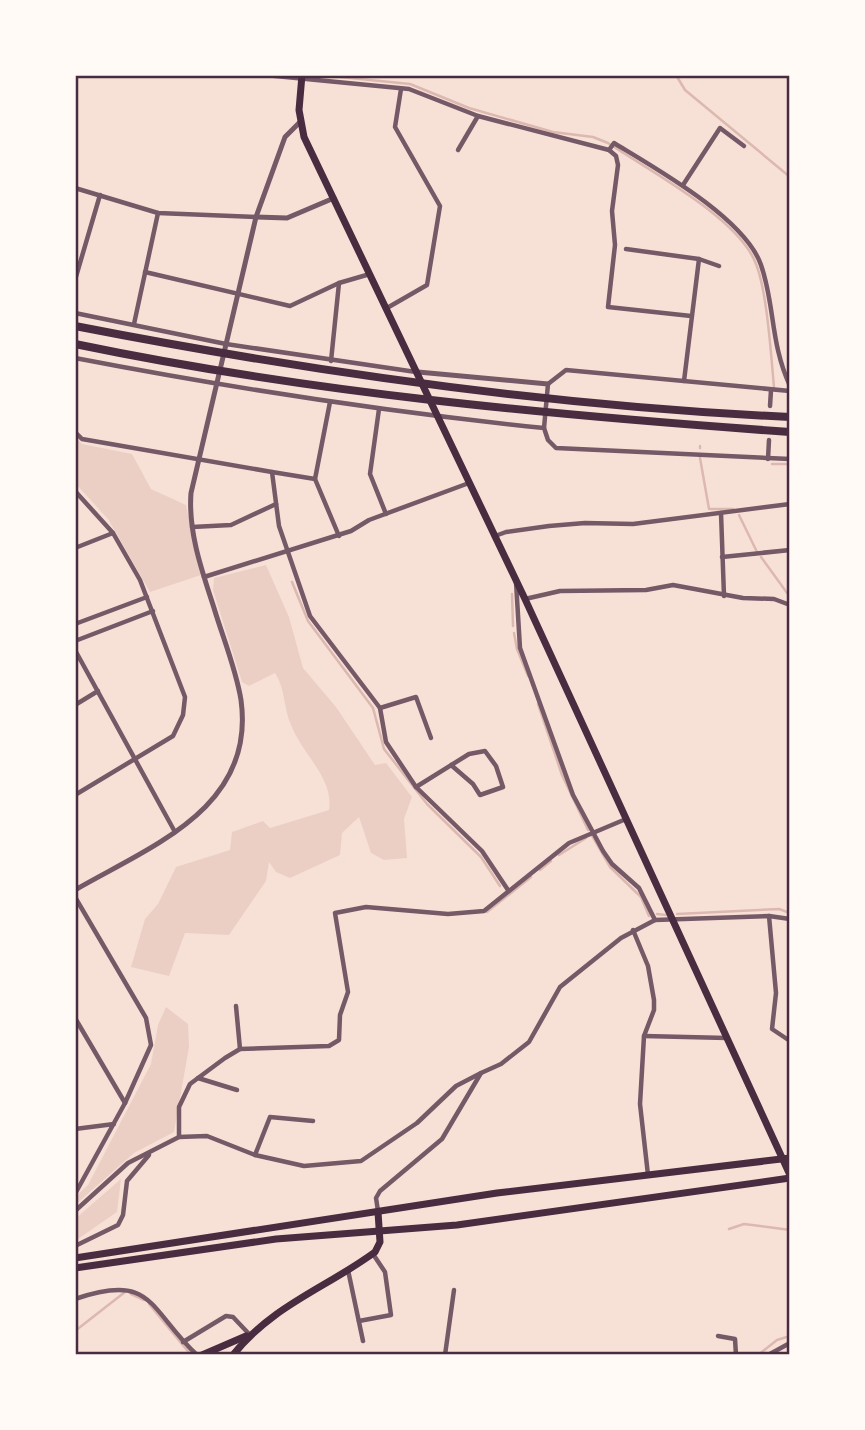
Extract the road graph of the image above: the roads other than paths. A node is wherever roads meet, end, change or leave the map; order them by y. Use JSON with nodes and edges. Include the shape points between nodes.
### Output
{"nodes":[{"id":1,"x":265,"y":75,"type":"edge"},
{"id":2,"x":302,"y":78,"type":"edge"},
{"id":3,"x":401,"y":89,"type":"junction"},
{"id":4,"x":478,"y":116,"type":"junction"},
{"id":5,"x":300,"y":122,"type":"junction"},
{"id":6,"x":744,"y":146,"type":"dead end"},
{"id":7,"x":611,"y":147,"type":"junction"},
{"id":8,"x":458,"y":150,"type":"dead end"},
{"id":9,"x":683,"y":185,"type":"junction"},
{"id":10,"x":75,"y":188,"type":"edge"},
{"id":11,"x":100,"y":195,"type":"junction"},
{"id":12,"x":334,"y":198,"type":"junction"},
{"id":13,"x":158,"y":213,"type":"junction"},
{"id":14,"x":256,"y":217,"type":"junction"},
{"id":15,"x":626,"y":249,"type":"dead end"},
{"id":16,"x":75,"y":256,"type":"edge"},
{"id":17,"x":82,"y":258,"type":"junction"},
{"id":18,"x":699,"y":259,"type":"junction"},
{"id":19,"x":719,"y":266,"type":"dead end"},
{"id":20,"x":145,"y":272,"type":"junction"},
{"id":21,"x":370,"y":274,"type":"junction"},
{"id":22,"x":75,"y":280,"type":"edge"},
{"id":23,"x":339,"y":284,"type":"junction"},
{"id":24,"x":237,"y":292,"type":"junction"},
{"id":25,"x":387,"y":308,"type":"junction"},
{"id":26,"x":75,"y":313,"type":"edge"},
{"id":27,"x":691,"y":316,"type":"junction"},
{"id":28,"x":134,"y":324,"type":"junction"},
{"id":29,"x":75,"y":326,"type":"edge"},
{"id":30,"x":75,"y":344,"type":"edge"},
{"id":31,"x":226,"y":344,"type":"junction"},
{"id":32,"x":75,"y":358,"type":"edge"},
{"id":33,"x":331,"y":360,"type":"junction"},
{"id":34,"x":418,"y":372,"type":"junction"},
{"id":35,"x":684,"y":382,"type":"junction"},
{"id":36,"x":548,"y":384,"type":"junction"},
{"id":37,"x":217,"y":385,"type":"junction"},
{"id":38,"x":790,"y":386,"type":"edge"},
{"id":39,"x":771,"y":390,"type":"junction"},
{"id":40,"x":790,"y":391,"type":"edge"},
{"id":41,"x":330,"y":402,"type":"junction"},
{"id":42,"x":770,"y":406,"type":"dead end"},
{"id":43,"x":379,"y":409,"type":"junction"},
{"id":44,"x":438,"y":417,"type":"junction"},
{"id":45,"x":790,"y":417,"type":"edge"},
{"id":46,"x":544,"y":428,"type":"junction"},
{"id":47,"x":75,"y":432,"type":"edge"},
{"id":48,"x":790,"y":432,"type":"edge"},
{"id":49,"x":769,"y":439,"type":"dead end"},
{"id":50,"x":198,"y":458,"type":"junction"},
{"id":51,"x":768,"y":459,"type":"junction"},
{"id":52,"x":790,"y":459,"type":"edge"},
{"id":53,"x":272,"y":472,"type":"junction"},
{"id":54,"x":314,"y":479,"type":"junction"},
{"id":55,"x":469,"y":482,"type":"junction"},
{"id":56,"x":75,"y":491,"type":"edge"},
{"id":57,"x":276,"y":504,"type":"junction"},
{"id":58,"x":790,"y":504,"type":"edge"},
{"id":59,"x":721,"y":513,"type":"junction"},
{"id":60,"x":386,"y":514,"type":"junction"},
{"id":61,"x":191,"y":527,"type":"junction"},
{"id":62,"x":113,"y":533,"type":"junction"},
{"id":63,"x":339,"y":536,"type":"junction"},
{"id":64,"x":495,"y":536,"type":"junction"},
{"id":65,"x":75,"y":548,"type":"edge"},
{"id":66,"x":790,"y":550,"type":"edge"},
{"id":67,"x":289,"y":553,"type":"junction"},
{"id":68,"x":722,"y":557,"type":"junction"},
{"id":69,"x":204,"y":577,"type":"junction"},
{"id":70,"x":516,"y":582,"type":"junction"},
{"id":71,"x":724,"y":596,"type":"junction"},
{"id":72,"x":147,"y":597,"type":"junction"},
{"id":73,"x":525,"y":599,"type":"junction"},
{"id":74,"x":790,"y":605,"type":"edge"},
{"id":75,"x":153,"y":611,"type":"junction"},
{"id":76,"x":75,"y":624,"type":"edge"},
{"id":77,"x":75,"y":640,"type":"edge"},
{"id":78,"x":75,"y":650,"type":"edge"},
{"id":79,"x":98,"y":691,"type":"junction"},
{"id":80,"x":75,"y":705,"type":"edge"},
{"id":81,"x":380,"y":708,"type":"junction"},
{"id":82,"x":431,"y":738,"type":"dead end"},
{"id":83,"x":134,"y":761,"type":"junction"},
{"id":84,"x":452,"y":765,"type":"junction"},
{"id":85,"x":416,"y":787,"type":"junction"},
{"id":86,"x":75,"y":795,"type":"edge"},
{"id":87,"x":626,"y":819,"type":"junction"},
{"id":88,"x":593,"y":831,"type":"junction"},
{"id":89,"x":175,"y":832,"type":"junction"},
{"id":90,"x":75,"y":890,"type":"edge"},
{"id":91,"x":508,"y":890,"type":"junction"},
{"id":92,"x":75,"y":897,"type":"edge"},
{"id":93,"x":769,"y":916,"type":"junction"},
{"id":94,"x":790,"y":919,"type":"edge"},
{"id":95,"x":655,"y":920,"type":"junction"},
{"id":96,"x":674,"y":921,"type":"junction"},
{"id":97,"x":633,"y":930,"type":"junction"},
{"id":98,"x":236,"y":1006,"type":"dead end"},
{"id":99,"x":75,"y":1018,"type":"edge"},
{"id":100,"x":644,"y":1035,"type":"junction"},
{"id":101,"x":727,"y":1038,"type":"junction"},
{"id":102,"x":790,"y":1041,"type":"edge"},
{"id":103,"x":240,"y":1049,"type":"junction"},
{"id":104,"x":481,"y":1073,"type":"junction"},
{"id":105,"x":198,"y":1078,"type":"junction"},
{"id":106,"x":237,"y":1090,"type":"dead end"},
{"id":107,"x":125,"y":1103,"type":"junction"},
{"id":108,"x":313,"y":1121,"type":"dead end"},
{"id":109,"x":114,"y":1124,"type":"junction"},
{"id":110,"x":75,"y":1129,"type":"edge"},
{"id":111,"x":179,"y":1137,"type":"junction"},
{"id":112,"x":152,"y":1151,"type":"junction"},
{"id":113,"x":255,"y":1155,"type":"junction"},
{"id":114,"x":786,"y":1158,"type":"edge"},
{"id":115,"x":649,"y":1176,"type":"junction"},
{"id":116,"x":790,"y":1176,"type":"edge"},
{"id":117,"x":75,"y":1194,"type":"edge"},
{"id":118,"x":75,"y":1211,"type":"edge"},
{"id":119,"x":378,"y":1212,"type":"junction"},
{"id":120,"x":380,"y":1231,"type":"junction"},
{"id":121,"x":75,"y":1246,"type":"edge"},
{"id":122,"x":373,"y":1254,"type":"junction"},
{"id":123,"x":75,"y":1258,"type":"edge"},
{"id":124,"x":75,"y":1268,"type":"edge"},
{"id":125,"x":348,"y":1268,"type":"junction"},
{"id":126,"x":454,"y":1290,"type":"dead end"},
{"id":127,"x":75,"y":1298,"type":"edge"},
{"id":128,"x":359,"y":1321,"type":"junction"},
{"id":129,"x":250,"y":1335,"type":"junction"},
{"id":130,"x":718,"y":1336,"type":"dead end"},
{"id":131,"x":363,"y":1341,"type":"dead end"},
{"id":132,"x":183,"y":1342,"type":"junction"},
{"id":133,"x":790,"y":1343,"type":"edge"},
{"id":134,"x":199,"y":1355,"type":"edge"},
{"id":135,"x":233,"y":1355,"type":"edge"},
{"id":136,"x":445,"y":1355,"type":"edge"},
{"id":137,"x":736,"y":1355,"type":"edge"},
{"id":138,"x":768,"y":1355,"type":"edge"}],
"edges":[{"from":1,"to":2,"type":"street"},
{"from":2,"to":3,"type":"street"},
{"from":2,"to":5,"type":"main road"},
{"from":3,"to":4,"type":"street"},
{"from":3,"to":25,"type":"street","via":[[395,127],[440,206],[428,285]]},
{"from":4,"to":7,"type":"street"},
{"from":4,"to":8,"type":"street"},
{"from":5,"to":12,"type":"main road"},
{"from":5,"to":14,"type":"street","via":[[285,137]]},
{"from":6,"to":9,"type":"street","via":[[720,128]]},
{"from":7,"to":9,"type":"street"},
{"from":7,"to":27,"type":"street","via":[[618,164],[608,307]]},
{"from":9,"to":38,"type":"street","via":[[721,215],[759,260],[774,341]]},
{"from":10,"to":11,"type":"street"},
{"from":11,"to":13,"type":"street"},
{"from":11,"to":17,"type":"street"},
{"from":12,"to":14,"type":"street","via":[[287,218]]},
{"from":12,"to":21,"type":"main road"},
{"from":13,"to":14,"type":"street"},
{"from":13,"to":20,"type":"street"},
{"from":14,"to":24,"type":"street"},
{"from":15,"to":18,"type":"street"},
{"from":16,"to":17,"type":"street"},
{"from":17,"to":22,"type":"street"},
{"from":18,"to":19,"type":"street"},
{"from":18,"to":27,"type":"street"},
{"from":20,"to":24,"type":"street"},
{"from":20,"to":28,"type":"street"},
{"from":21,"to":23,"type":"street"},
{"from":21,"to":25,"type":"main road"},
{"from":23,"to":24,"type":"street","via":[[290,306]]},
{"from":23,"to":33,"type":"street"},
{"from":24,"to":31,"type":"street"},
{"from":25,"to":34,"type":"main road"},
{"from":26,"to":28,"type":"street"},
{"from":27,"to":35,"type":"street"},
{"from":28,"to":31,"type":"street"},
{"from":29,"to":45,"type":"highway","via":[[307,368],[560,400]]},
{"from":30,"to":48,"type":"highway","via":[[274,380],[557,415]]},
{"from":31,"to":33,"type":"street"},
{"from":31,"to":37,"type":"street"},
{"from":32,"to":37,"type":"street"},
{"from":33,"to":34,"type":"street"},
{"from":34,"to":36,"type":"street"},
{"from":34,"to":44,"type":"main road"},
{"from":35,"to":36,"type":"street","via":[[566,370]]},
{"from":35,"to":39,"type":"street"},
{"from":36,"to":46,"type":"street"},
{"from":37,"to":41,"type":"street"},
{"from":37,"to":50,"type":"street"},
{"from":39,"to":40,"type":"street"},
{"from":39,"to":42,"type":"street"},
{"from":41,"to":43,"type":"street"},
{"from":41,"to":54,"type":"street"},
{"from":43,"to":44,"type":"street"},
{"from":43,"to":60,"type":"street","via":[[370,474]]},
{"from":44,"to":46,"type":"street"},
{"from":44,"to":55,"type":"main road"},
{"from":46,"to":51,"type":"street","via":[[556,448]]},
{"from":47,"to":50,"type":"street","via":[[82,439]]},
{"from":49,"to":51,"type":"street"},
{"from":50,"to":53,"type":"street"},
{"from":50,"to":61,"type":"street"},
{"from":51,"to":52,"type":"street"},
{"from":53,"to":54,"type":"street"},
{"from":53,"to":57,"type":"street"},
{"from":54,"to":63,"type":"street"},
{"from":55,"to":60,"type":"street"},
{"from":55,"to":64,"type":"main road"},
{"from":56,"to":62,"type":"street"},
{"from":57,"to":61,"type":"street","via":[[231,525]]},
{"from":57,"to":67,"type":"street"},
{"from":58,"to":59,"type":"street"},
{"from":59,"to":64,"type":"street","via":[[633,524],[549,526]]},
{"from":59,"to":68,"type":"street"},
{"from":60,"to":63,"type":"street"},
{"from":61,"to":69,"type":"street"},
{"from":62,"to":65,"type":"street"},
{"from":62,"to":72,"type":"street"},
{"from":63,"to":67,"type":"street"},
{"from":64,"to":70,"type":"main road"},
{"from":66,"to":68,"type":"street"},
{"from":67,"to":69,"type":"street"},
{"from":67,"to":81,"type":"street","via":[[310,616]]},
{"from":68,"to":71,"type":"street"},
{"from":69,"to":89,"type":"street","via":[[237,685],[242,734],[226,782],[193,821]]},
{"from":70,"to":73,"type":"main road"},
{"from":70,"to":88,"type":"street","via":[[520,648],[573,795]]},
{"from":71,"to":73,"type":"street","via":[[673,585],[646,590],[560,591]]},
{"from":71,"to":74,"type":"street","via":[[774,599]]},
{"from":72,"to":75,"type":"street"},
{"from":72,"to":76,"type":"street"},
{"from":73,"to":87,"type":"main road"},
{"from":75,"to":77,"type":"street"},
{"from":75,"to":83,"type":"street","via":[[183,688],[184,706],[173,736]]},
{"from":78,"to":79,"type":"street"},
{"from":79,"to":80,"type":"street"},
{"from":79,"to":83,"type":"street"},
{"from":81,"to":82,"type":"street","via":[[416,697]]},
{"from":81,"to":85,"type":"street","via":[[383,735]]},
{"from":83,"to":86,"type":"street"},
{"from":83,"to":89,"type":"street"},
{"from":84,"to":84,"type":"street","via":[[485,751],[503,787],[480,795]]},
{"from":84,"to":85,"type":"street"},
{"from":85,"to":91,"type":"street","via":[[482,851]]},
{"from":87,"to":88,"type":"street"},
{"from":87,"to":96,"type":"main road"},
{"from":88,"to":91,"type":"street","via":[[569,843]]},
{"from":88,"to":95,"type":"street","via":[[612,864],[639,888]]},
{"from":89,"to":90,"type":"street"},
{"from":91,"to":103,"type":"street","via":[[477,913],[366,907],[335,913],[348,992],[340,1015],[339,1040],[329,1046]]},
{"from":92,"to":107,"type":"street","via":[[149,1027],[150,1053]]},
{"from":93,"to":94,"type":"street"},
{"from":93,"to":96,"type":"street"},
{"from":93,"to":102,"type":"street","via":[[776,993],[772,1029]]},
{"from":95,"to":96,"type":"street"},
{"from":95,"to":97,"type":"street"},
{"from":96,"to":101,"type":"main road"},
{"from":97,"to":100,"type":"street","via":[[648,966],[654,1000]]},
{"from":97,"to":104,"type":"street","via":[[560,987],[529,1042]]},
{"from":98,"to":103,"type":"street"},
{"from":99,"to":107,"type":"street"},
{"from":100,"to":101,"type":"street"},
{"from":100,"to":115,"type":"street","via":[[640,1104]]},
{"from":101,"to":114,"type":"main road"},
{"from":103,"to":105,"type":"street"},
{"from":104,"to":113,"type":"street","via":[[456,1086],[417,1124],[361,1161],[315,1167]]},
{"from":104,"to":119,"type":"street","via":[[442,1139],[380,1191]]},
{"from":105,"to":106,"type":"street"},
{"from":105,"to":111,"type":"street","via":[[181,1099]]},
{"from":107,"to":109,"type":"street"},
{"from":108,"to":113,"type":"street","via":[[270,1117]]},
{"from":109,"to":110,"type":"street"},
{"from":109,"to":117,"type":"street"},
{"from":111,"to":112,"type":"street"},
{"from":111,"to":113,"type":"street","via":[[207,1136]]},
{"from":112,"to":118,"type":"street","via":[[128,1163]]},
{"from":112,"to":121,"type":"street","via":[[128,1181],[118,1224]]},
{"from":114,"to":115,"type":"main road"},
{"from":114,"to":116,"type":"main road"},
{"from":115,"to":119,"type":"main road"},
{"from":116,"to":120,"type":"main road","via":[[457,1225]]},
{"from":119,"to":120,"type":"main road"},
{"from":119,"to":123,"type":"main road"},
{"from":120,"to":122,"type":"main road"},
{"from":120,"to":124,"type":"main road","via":[[276,1239]]},
{"from":122,"to":125,"type":"main road"},
{"from":122,"to":128,"type":"street","via":[[385,1272],[391,1315]]},
{"from":125,"to":128,"type":"street"},
{"from":125,"to":129,"type":"main road"},
{"from":126,"to":136,"type":"street"},
{"from":127,"to":132,"type":"street","via":[[122,1287],[148,1297]]},
{"from":128,"to":131,"type":"street"},
{"from":129,"to":132,"type":"street","via":[[233,1317],[226,1316]]},
{"from":129,"to":134,"type":"main road"},
{"from":129,"to":135,"type":"main road"},
{"from":130,"to":137,"type":"street","via":[[735,1339]]},
{"from":132,"to":134,"type":"street"},
{"from":133,"to":138,"type":"street"}]}
